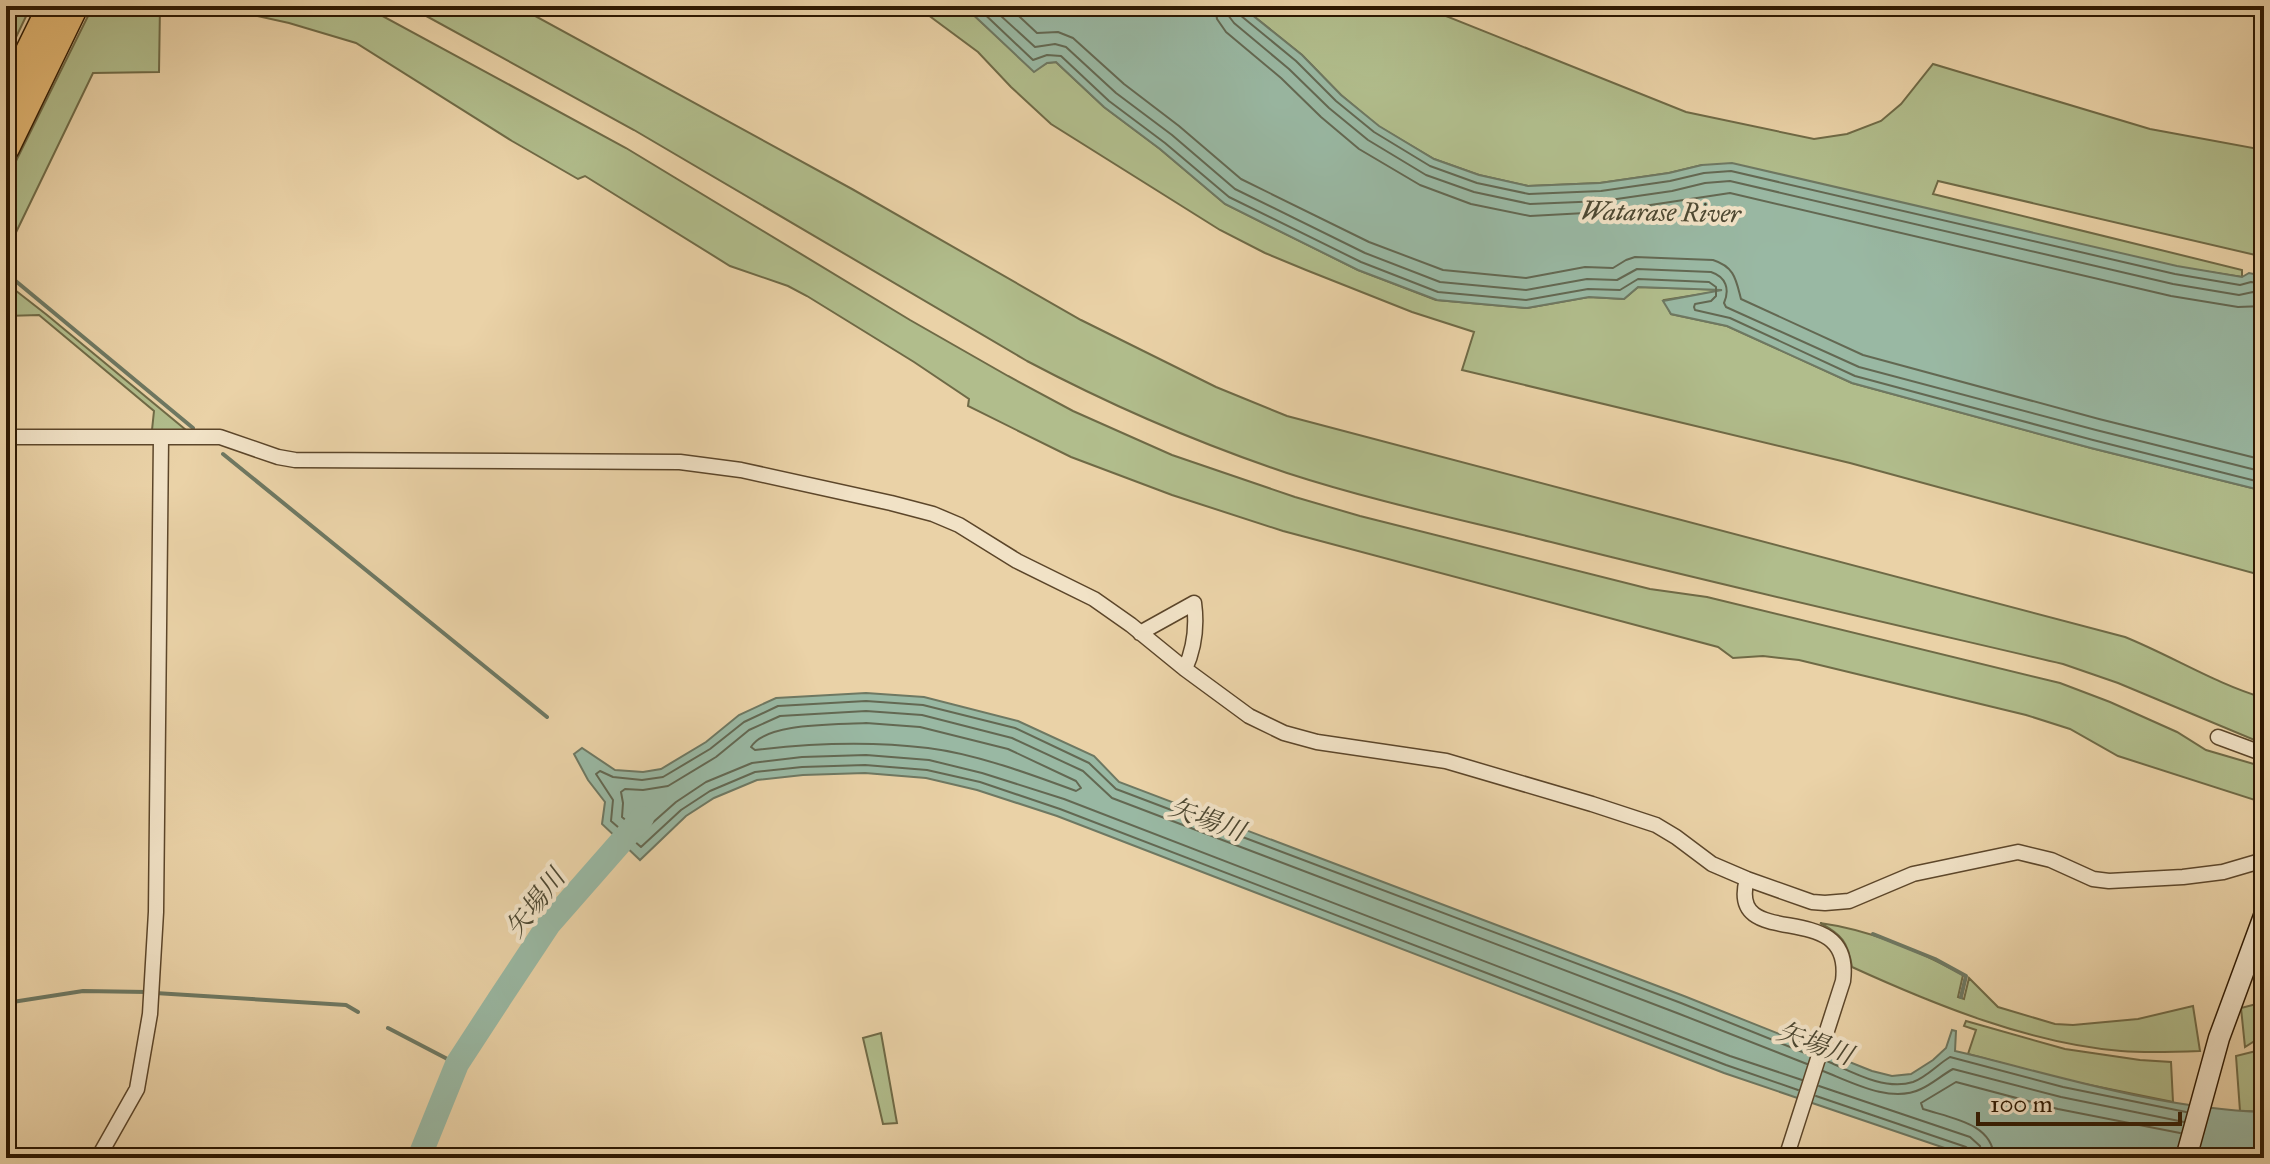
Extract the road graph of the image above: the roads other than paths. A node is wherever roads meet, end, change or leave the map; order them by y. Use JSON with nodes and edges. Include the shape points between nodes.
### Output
{"nodes":[{"id":1,"x":51,"y":6,"type":"edge"},
{"id":2,"x":75,"y":6,"type":"edge"},
{"id":3,"x":6,"y":98,"type":"edge"},
{"id":4,"x":6,"y":148,"type":"edge"},
{"id":5,"x":6,"y":437,"type":"edge"},
{"id":6,"x":161,"y":438,"type":"junction"},
{"id":7,"x":1140,"y":633,"type":"junction"},
{"id":8,"x":1185,"y":669,"type":"junction"},
{"id":9,"x":2218,"y":737,"type":"dead end"},
{"id":10,"x":2264,"y":754,"type":"edge"},
{"id":11,"x":2264,"y":860,"type":"edge"},
{"id":12,"x":1747,"y":879,"type":"junction"},
{"id":13,"x":2264,"y":916,"type":"edge"},
{"id":14,"x":98,"y":1158,"type":"edge"},
{"id":15,"x":1786,"y":1158,"type":"edge"},
{"id":16,"x":2186,"y":1158,"type":"edge"}],
"edges":[{"from":1,"to":3,"type":"highway"},
{"from":2,"to":4,"type":"highway"},
{"from":5,"to":6,"type":"street"},
{"from":6,"to":7,"type":"street","via":[[220,437],[295,460],[680,462],[741,470],[933,514],[1094,599]]},
{"from":6,"to":14,"type":"street","via":[[156,912],[150,1014],[137,1089]]},
{"from":7,"to":8,"type":"street"},
{"from":7,"to":8,"type":"street","via":[[1194,603],[1191,656]]},
{"from":8,"to":12,"type":"street","via":[[1249,716],[1284,733],[1446,761],[1605,808],[1656,825],[1712,864]]},
{"from":9,"to":10,"type":"street"},
{"from":11,"to":12,"type":"street","via":[[2223,872],[2109,881],[2034,855],[2005,853],[1913,874],[1838,903],[1812,902]]},
{"from":12,"to":15,"type":"street","via":[[1746,900],[1758,917],[1822,933],[1844,960],[1843,981]]},
{"from":13,"to":16,"type":"main road","via":[[2207,1074]]}]}
